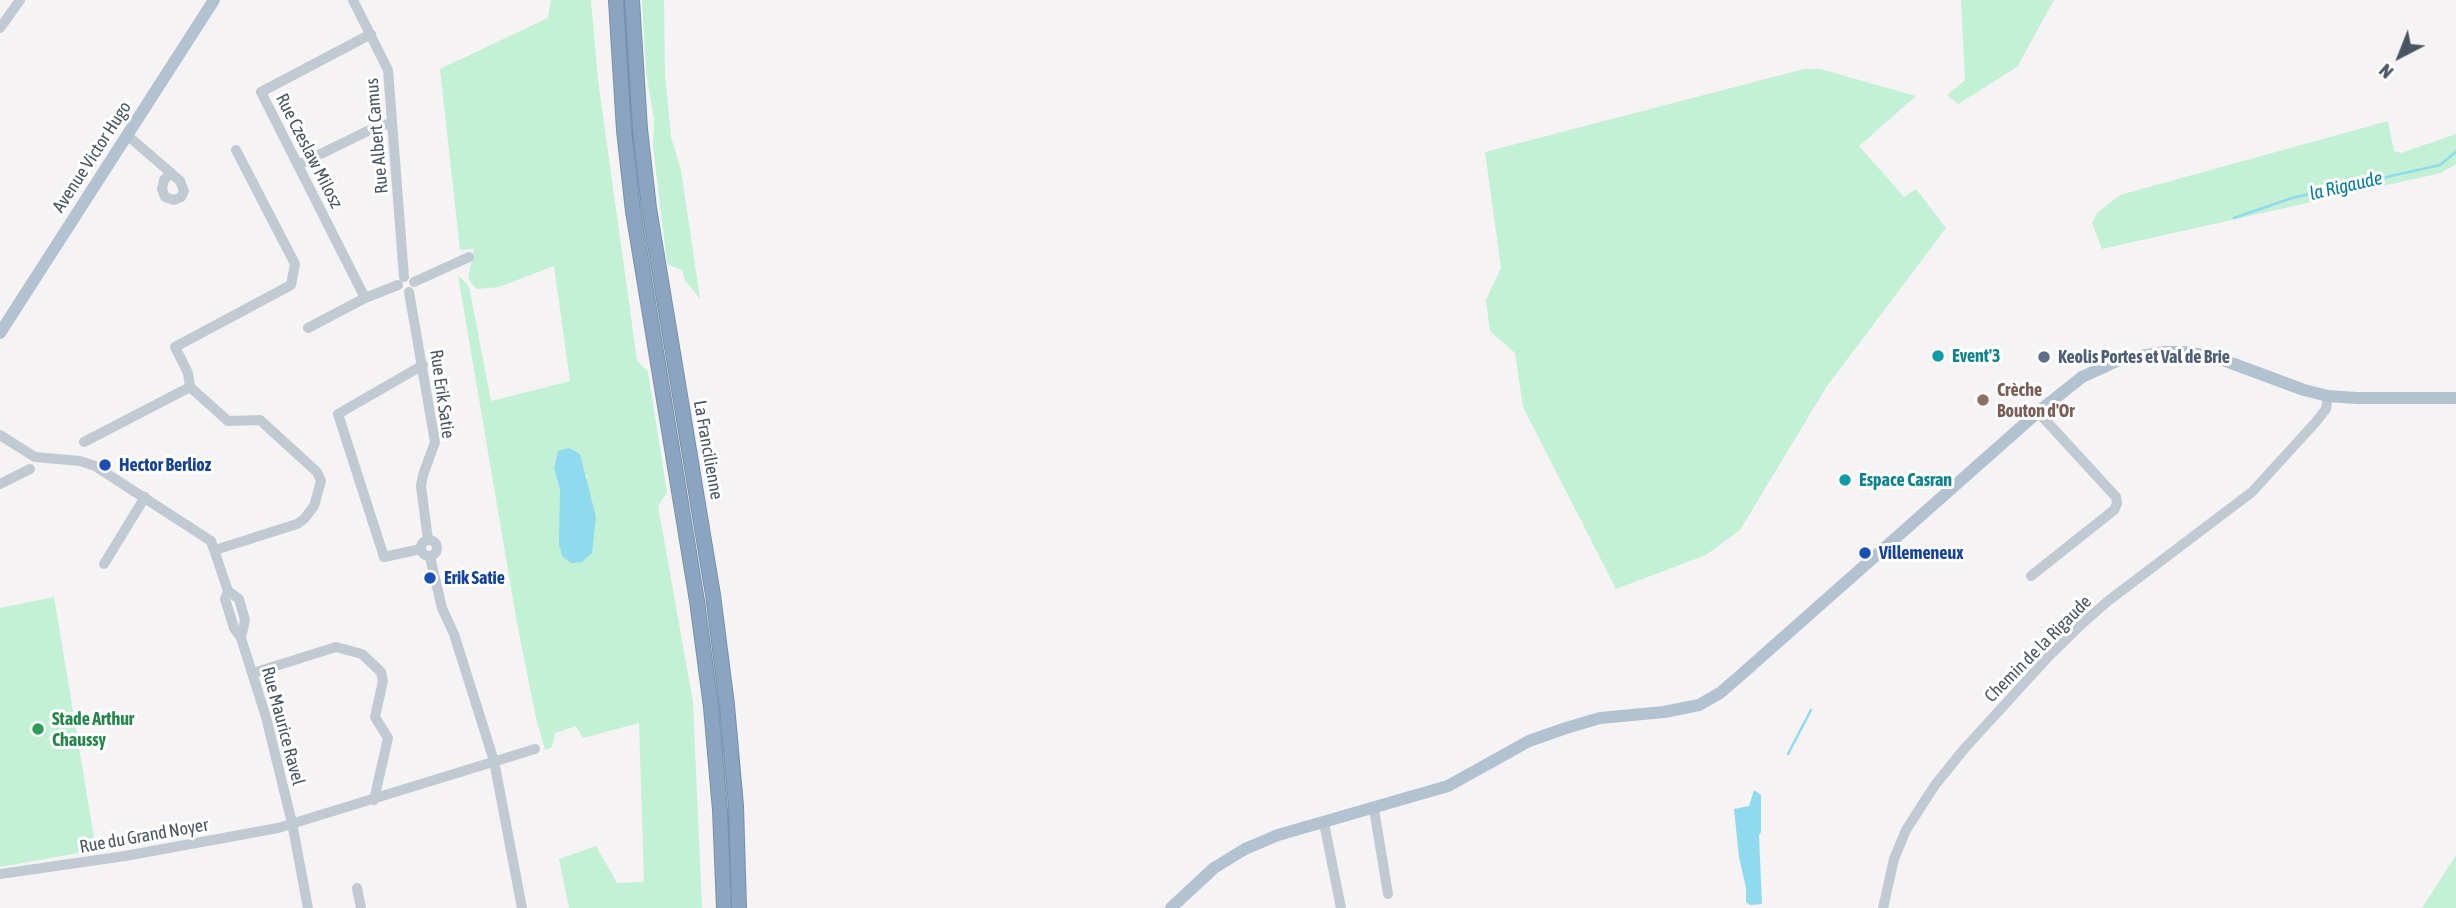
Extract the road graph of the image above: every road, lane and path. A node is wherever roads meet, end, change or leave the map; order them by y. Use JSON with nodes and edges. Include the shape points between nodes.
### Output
{"nodes":[{"id":1,"x":20,"y":0,"type":"edge"},
{"id":2,"x":214,"y":0,"type":"edge"},
{"id":3,"x":353,"y":0,"type":"edge"},
{"id":4,"x":616,"y":0,"type":"edge"},
{"id":5,"x":632,"y":0,"type":"edge"},
{"id":6,"x":0,"y":28,"type":"edge"},
{"id":7,"x":370,"y":34,"type":"junction"},
{"id":8,"x":392,"y":124,"type":"junction"},
{"id":9,"x":127,"y":135,"type":"junction"},
{"id":10,"x":236,"y":150,"type":"dead end"},
{"id":11,"x":298,"y":165,"type":"junction"},
{"id":12,"x":171,"y":173,"type":"dead end"},
{"id":13,"x":469,"y":257,"type":"dead end"},
{"id":14,"x":405,"y":281,"type":"junction"},
{"id":15,"x":365,"y":298,"type":"junction"},
{"id":16,"x":308,"y":328,"type":"dead end"},
{"id":17,"x":0,"y":333,"type":"edge"},
{"id":18,"x":423,"y":365,"type":"junction"},
{"id":19,"x":190,"y":387,"type":"junction"},
{"id":20,"x":2328,"y":396,"type":"junction"},
{"id":21,"x":2456,"y":398,"type":"edge"},
{"id":22,"x":2038,"y":412,"type":"junction"},
{"id":23,"x":0,"y":435,"type":"edge"},
{"id":24,"x":84,"y":442,"type":"dead end"},
{"id":25,"x":30,"y":469,"type":"dead end"},
{"id":26,"x":0,"y":484,"type":"edge"},
{"id":27,"x":145,"y":497,"type":"junction"},
{"id":28,"x":428,"y":540,"type":"junction"},
{"id":29,"x":215,"y":550,"type":"junction"},
{"id":30,"x":421,"y":550,"type":"junction"},
{"id":31,"x":430,"y":557,"type":"junction"},
{"id":32,"x":104,"y":564,"type":"dead end"},
{"id":33,"x":2031,"y":576,"type":"dead end"},
{"id":34,"x":253,"y":673,"type":"junction"},
{"id":35,"x":535,"y":749,"type":"dead end"},
{"id":36,"x":494,"y":761,"type":"junction"},
{"id":37,"x":374,"y":800,"type":"junction"},
{"id":38,"x":1374,"y":809,"type":"junction"},
{"id":39,"x":292,"y":823,"type":"junction"},
{"id":40,"x":1322,"y":823,"type":"junction"},
{"id":41,"x":0,"y":874,"type":"edge"},
{"id":42,"x":357,"y":888,"type":"dead end"},
{"id":43,"x":1388,"y":894,"type":"dead end"},
{"id":44,"x":361,"y":907,"type":"edge"},
{"id":45,"x":308,"y":908,"type":"edge"},
{"id":46,"x":348,"y":908,"type":"edge"},
{"id":47,"x":522,"y":908,"type":"edge"},
{"id":48,"x":724,"y":908,"type":"edge"},
{"id":49,"x":739,"y":908,"type":"edge"},
{"id":50,"x":1171,"y":908,"type":"edge"},
{"id":51,"x":1341,"y":908,"type":"edge"},
{"id":52,"x":1883,"y":908,"type":"edge"}],
"edges":[{"from":1,"to":6,"type":"street"},
{"from":2,"to":9,"type":"main road","name":"Avenue Victor Hugo"},
{"from":3,"to":7,"type":"street","name":"Rue Albert Camus"},
{"from":4,"to":48,"type":"highway","name":"La Francilienne","via":[[633,211],[711,707]]},
{"from":5,"to":49,"type":"highway","name":"La Francilienne","via":[[649,208],[727,705]]},
{"from":7,"to":8,"type":"street","name":"Rue Albert Camus","via":[[387,70]]},
{"from":7,"to":11,"type":"street","name":"Rue Czeslaw Milosz","via":[[261,92]]},
{"from":8,"to":11,"type":"street","via":[[380,125]]},
{"from":8,"to":14,"type":"street","name":"Rue Albert Camus"},
{"from":9,"to":12,"type":"street"},
{"from":9,"to":17,"type":"main road","name":"Avenue Victor Hugo"},
{"from":10,"to":19,"type":"street","via":[[295,264],[291,285],[175,347]]},
{"from":11,"to":15,"type":"street","name":"Rue Czeslaw Milosz"},
{"from":13,"to":14,"type":"street"},
{"from":14,"to":15,"type":"street"},
{"from":14,"to":18,"type":"street","name":"Rue Erik Satie","via":[[402,292],[409,292]]},
{"from":15,"to":16,"type":"street"},
{"from":18,"to":28,"type":"street","name":"Rue Erik Satie","via":[[435,442],[421,486]]},
{"from":18,"to":30,"type":"street","via":[[338,414],[384,557]]},
{"from":19,"to":24,"type":"street"},
{"from":19,"to":29,"type":"street","via":[[228,421],[260,420],[317,472],[321,481],[314,506],[304,519]]},
{"from":20,"to":21,"type":"main road"},
{"from":20,"to":22,"type":"main road","via":[[2215,357],[2165,352],[2096,369]]},
{"from":20,"to":52,"type":"street","name":"Chemin de la Rigaude","via":[[2326,409],[2315,423],[2252,492],[2084,622],[1965,748],[1906,830]]},
{"from":22,"to":33,"type":"street","via":[[2117,500],[2114,510]]},
{"from":22,"to":38,"type":"main road","via":[[1720,693],[1683,709],[1566,728],[1529,741],[1448,786]]},
{"from":23,"to":27,"type":"street","name":"Rue Maurice Ravel","via":[[27,453],[95,466]]},
{"from":25,"to":26,"type":"street"},
{"from":27,"to":29,"type":"street","name":"Rue Maurice Ravel","via":[[204,534]]},
{"from":27,"to":32,"type":"street"},
{"from":28,"to":30,"type":"street"},
{"from":28,"to":31,"type":"street","name":"Rue Erik Satie","via":[[437,548]]},
{"from":29,"to":34,"type":"street","name":"Rue Maurice Ravel","via":[[228,591],[239,599],[245,620],[242,638]]},
{"from":30,"to":31,"type":"street"},
{"from":31,"to":36,"type":"street","name":"Rue Erik Satie","via":[[442,608]]},
{"from":34,"to":37,"type":"street","via":[[337,647],[362,654],[381,672],[375,717],[388,738]]},
{"from":34,"to":39,"type":"street","name":"Rue Maurice Ravel"},
{"from":35,"to":36,"type":"street"},
{"from":36,"to":37,"type":"street"},
{"from":36,"to":47,"type":"street","name":"Rue Erik Satie"},
{"from":37,"to":39,"type":"street","name":"Rue du Grand Noyer"},
{"from":38,"to":40,"type":"main road"},
{"from":38,"to":43,"type":"street"},
{"from":39,"to":41,"type":"street","name":"Rue du Grand Noyer","via":[[125,856]]},
{"from":39,"to":45,"type":"street","name":"Rue Maurice Ravel"},
{"from":40,"to":50,"type":"main road","via":[[1245,849],[1214,867]]},
{"from":40,"to":51,"type":"street"},
{"from":42,"to":44,"type":"street"},
{"from":44,"to":46,"type":"street"}]}
